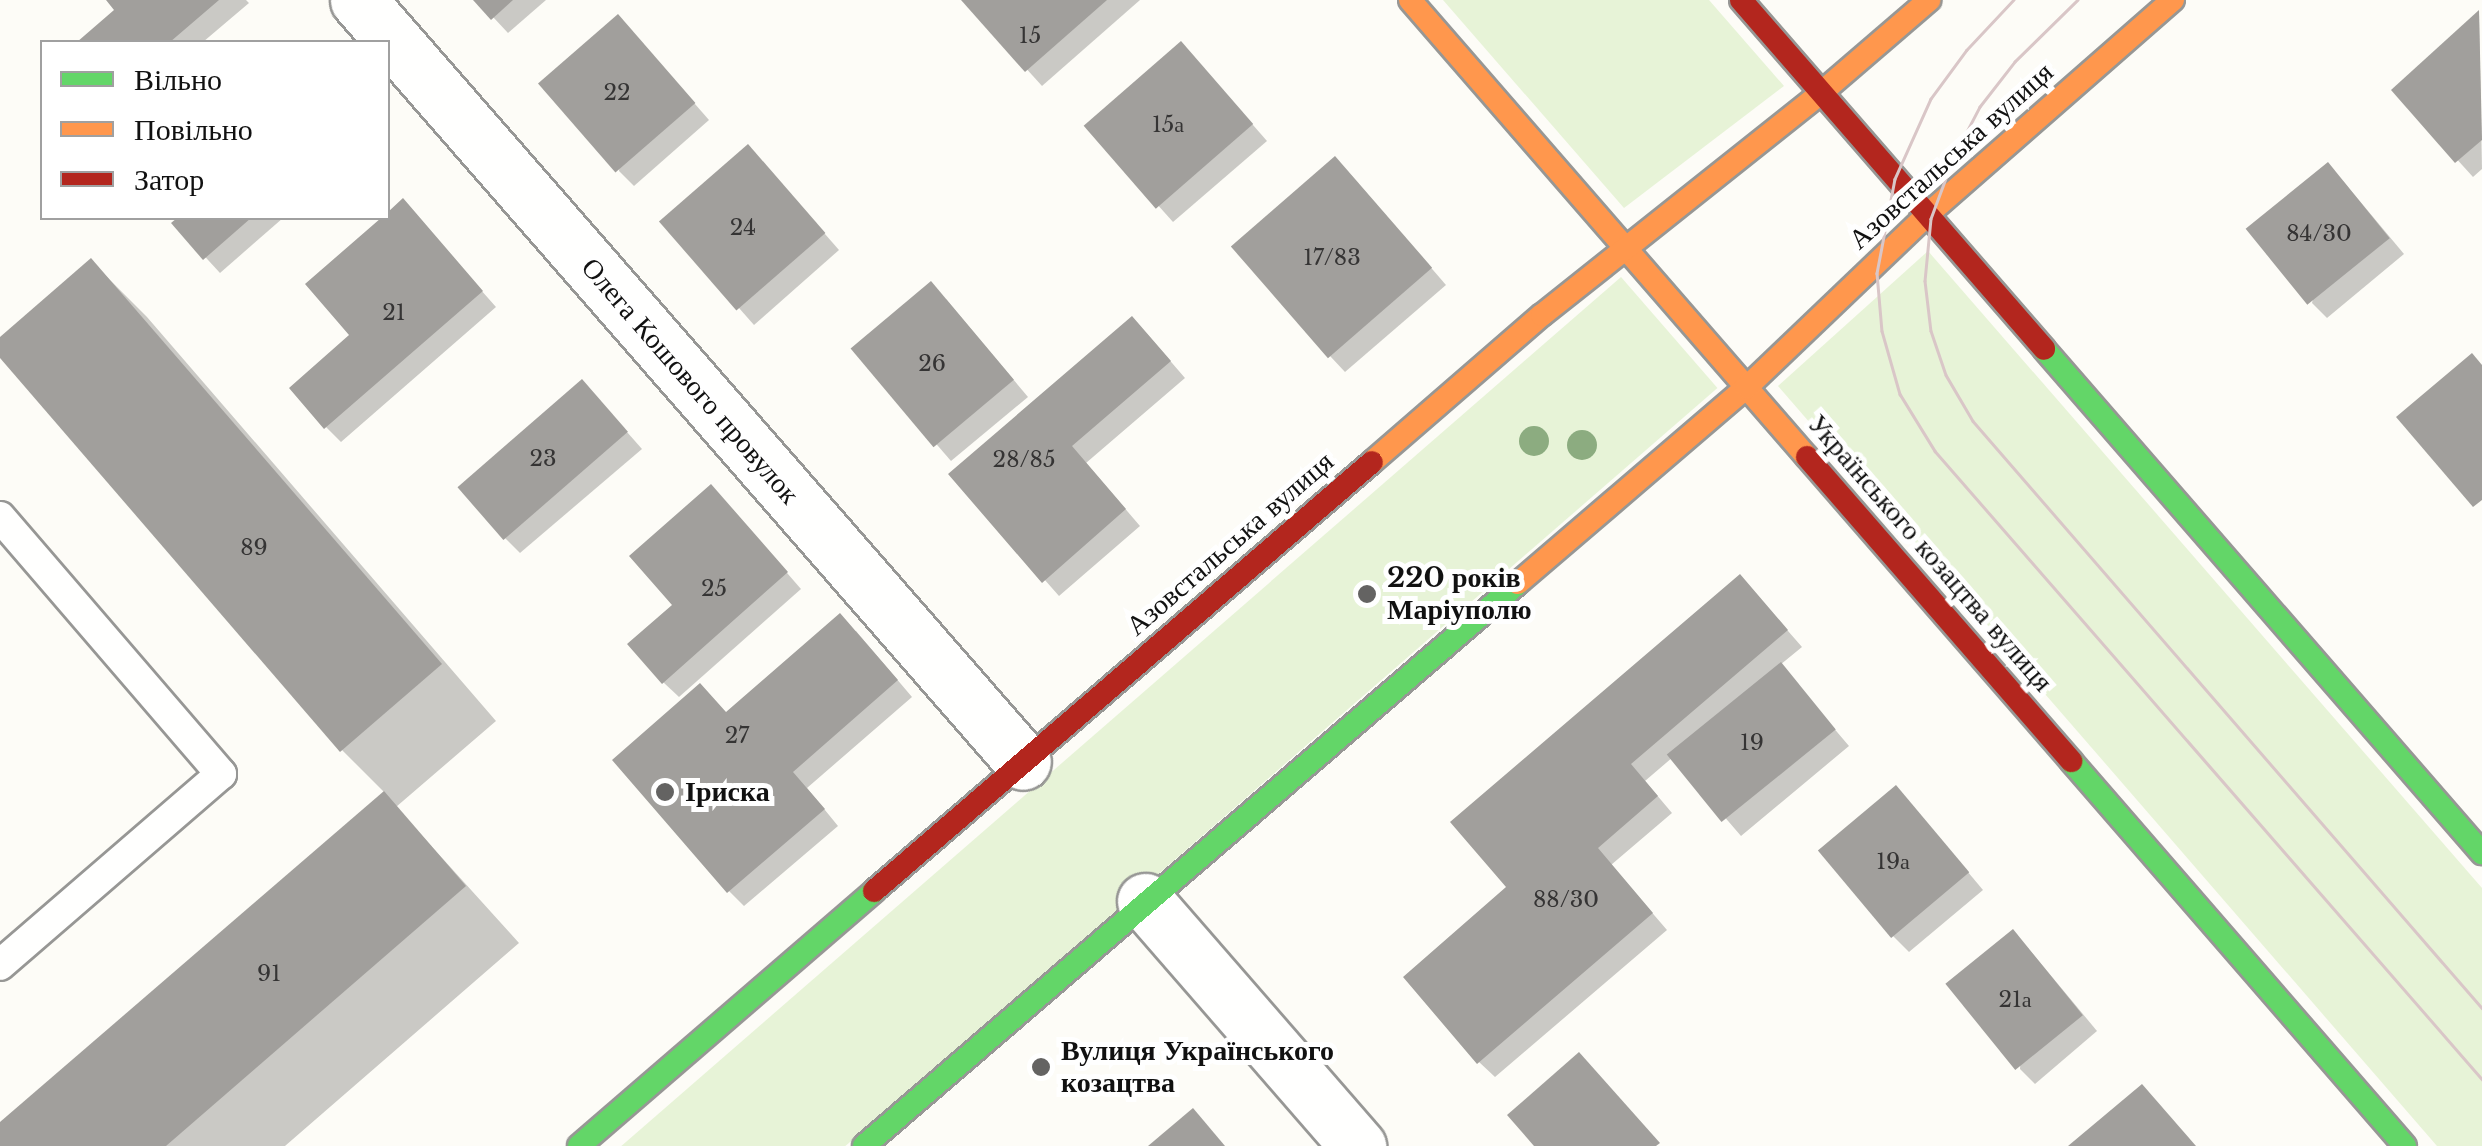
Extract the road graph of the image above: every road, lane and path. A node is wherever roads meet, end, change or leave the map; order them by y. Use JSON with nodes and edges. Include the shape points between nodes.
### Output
{"nodes":[{"id":1,"x":358,"y":0,"type":"edge"},
{"id":2,"x":1410,"y":0,"type":"edge"},
{"id":3,"x":1741,"y":0,"type":"edge"},
{"id":4,"x":1929,"y":0,"type":"edge"},
{"id":5,"x":2173,"y":0,"type":"edge"},
{"id":6,"x":1821,"y":92,"type":"junction"},
{"id":7,"x":1926,"y":215,"type":"junction"},
{"id":8,"x":1624,"y":246,"type":"junction"},
{"id":9,"x":1747,"y":387,"type":"junction"},
{"id":10,"x":0,"y":518,"type":"edge"},
{"id":11,"x":1022,"y":762,"type":"junction"},
{"id":12,"x":2482,"y":853,"type":"edge"},
{"id":13,"x":1145,"y":901,"type":"junction"},
{"id":14,"x":0,"y":964,"type":"edge"},
{"id":15,"x":579,"y":1146,"type":"edge"},
{"id":16,"x":864,"y":1146,"type":"edge"},
{"id":17,"x":1358,"y":1146,"type":"edge"},
{"id":18,"x":2405,"y":1146,"type":"edge"}],
"edges":[{"from":1,"to":11,"type":"street","name":"Олега Кошового провулок"},
{"from":2,"to":8,"type":"street","name":"Українського козацтва вулиця"},
{"from":3,"to":6,"type":"street"},
{"from":4,"to":6,"type":"street","name":"Азовстальська вулиця"},
{"from":5,"to":7,"type":"street","name":"Азовстальська вулиця"},
{"from":6,"to":7,"type":"street"},
{"from":6,"to":8,"type":"street","name":"Азовстальська вулиця"},
{"from":7,"to":9,"type":"street","name":"Азовстальська вулиця"},
{"from":7,"to":12,"type":"street"},
{"from":8,"to":9,"type":"street","name":"Українського козацтва вулиця"},
{"from":8,"to":11,"type":"street","name":"Азовстальська вулиця"},
{"from":9,"to":13,"type":"street","name":"Азовстальська вулиця"},
{"from":9,"to":18,"type":"street","name":"Українського козацтва вулиця"},
{"from":10,"to":14,"type":"lane","via":[[221,774]]},
{"from":11,"to":15,"type":"street","name":"Азовстальська вулиця"},
{"from":13,"to":16,"type":"street","name":"Азовстальська вулиця"},
{"from":13,"to":17,"type":"street"}]}
